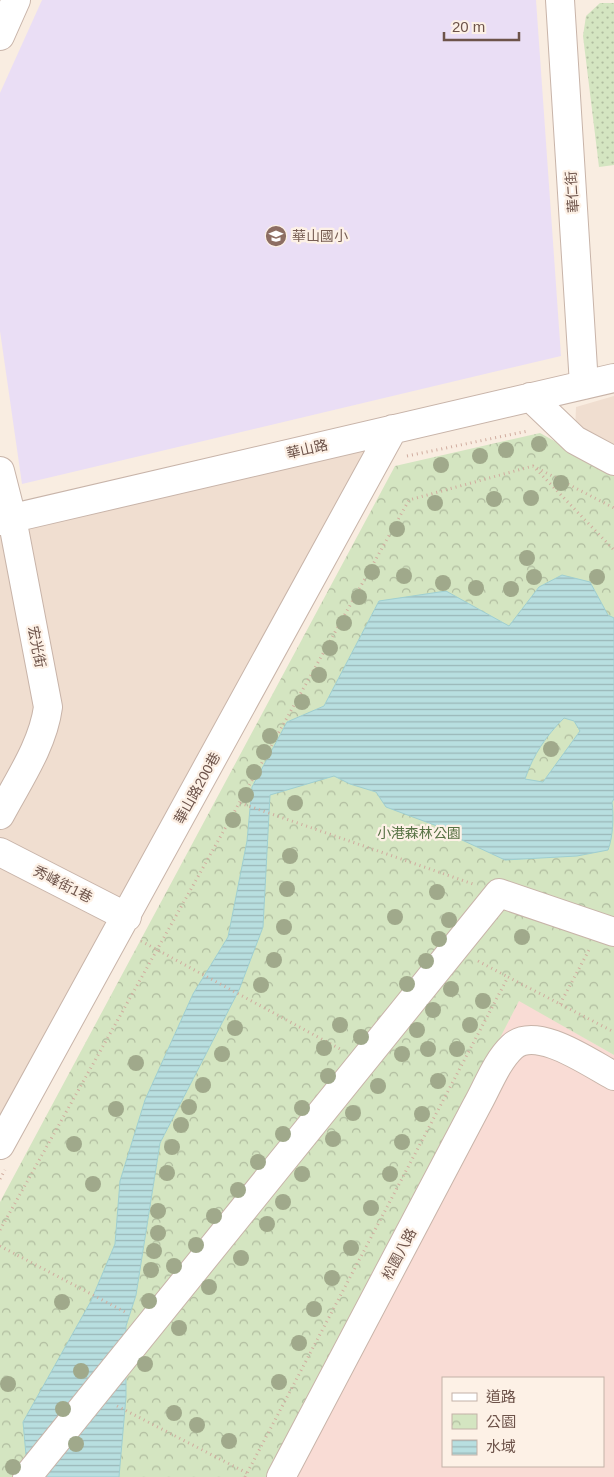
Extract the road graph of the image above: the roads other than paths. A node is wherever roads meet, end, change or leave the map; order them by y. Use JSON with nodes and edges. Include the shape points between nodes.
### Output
{"nodes":[{"id":1,"x":16,"y":0,"type":"edge"},
{"id":2,"x":560,"y":0,"type":"edge"},
{"id":3,"x":0,"y":36,"type":"edge"},
{"id":4,"x":614,"y":378,"type":"edge"},
{"id":5,"x":584,"y":385,"type":"junction"},
{"id":6,"x":530,"y":397,"type":"junction"},
{"id":7,"x":393,"y":429,"type":"junction"},
{"id":8,"x":614,"y":460,"type":"edge"},
{"id":9,"x":0,"y":471,"type":"edge"},
{"id":10,"x":6,"y":519,"type":"edge"},
{"id":11,"x":0,"y":815,"type":"edge"},
{"id":12,"x":0,"y":852,"type":"edge"},
{"id":13,"x":123,"y":923,"type":"junction"},
{"id":14,"x":614,"y":932,"type":"edge"},
{"id":15,"x":614,"y":1076,"type":"edge"},
{"id":16,"x":0,"y":1145,"type":"edge"},
{"id":17,"x":27,"y":1477,"type":"edge"},
{"id":18,"x":282,"y":1477,"type":"edge"}],
"edges":[{"from":1,"to":3,"type":"street"},
{"from":2,"to":5,"type":"street","name":"華仁街"},
{"from":4,"to":5,"type":"street","name":"華山路"},
{"from":5,"to":6,"type":"street","name":"華山路"},
{"from":6,"to":7,"type":"street","name":"華山路"},
{"from":6,"to":8,"type":"street","via":[[575,440]]},
{"from":7,"to":10,"type":"street","name":"華山路"},
{"from":7,"to":13,"type":"street","name":"華山路200巷"},
{"from":9,"to":10,"type":"street","name":"宏光街"},
{"from":10,"to":11,"type":"street","name":"宏光街","via":[[48,707],[43,732]]},
{"from":12,"to":13,"type":"street","name":"秀峰街1巷"},
{"from":13,"to":16,"type":"street","name":"華山路200巷"},
{"from":14,"to":17,"type":"street","via":[[499,893]]},
{"from":15,"to":18,"type":"street","name":"松園八路","via":[[547,1042],[527,1040],[513,1046],[476,1107]]}]}
